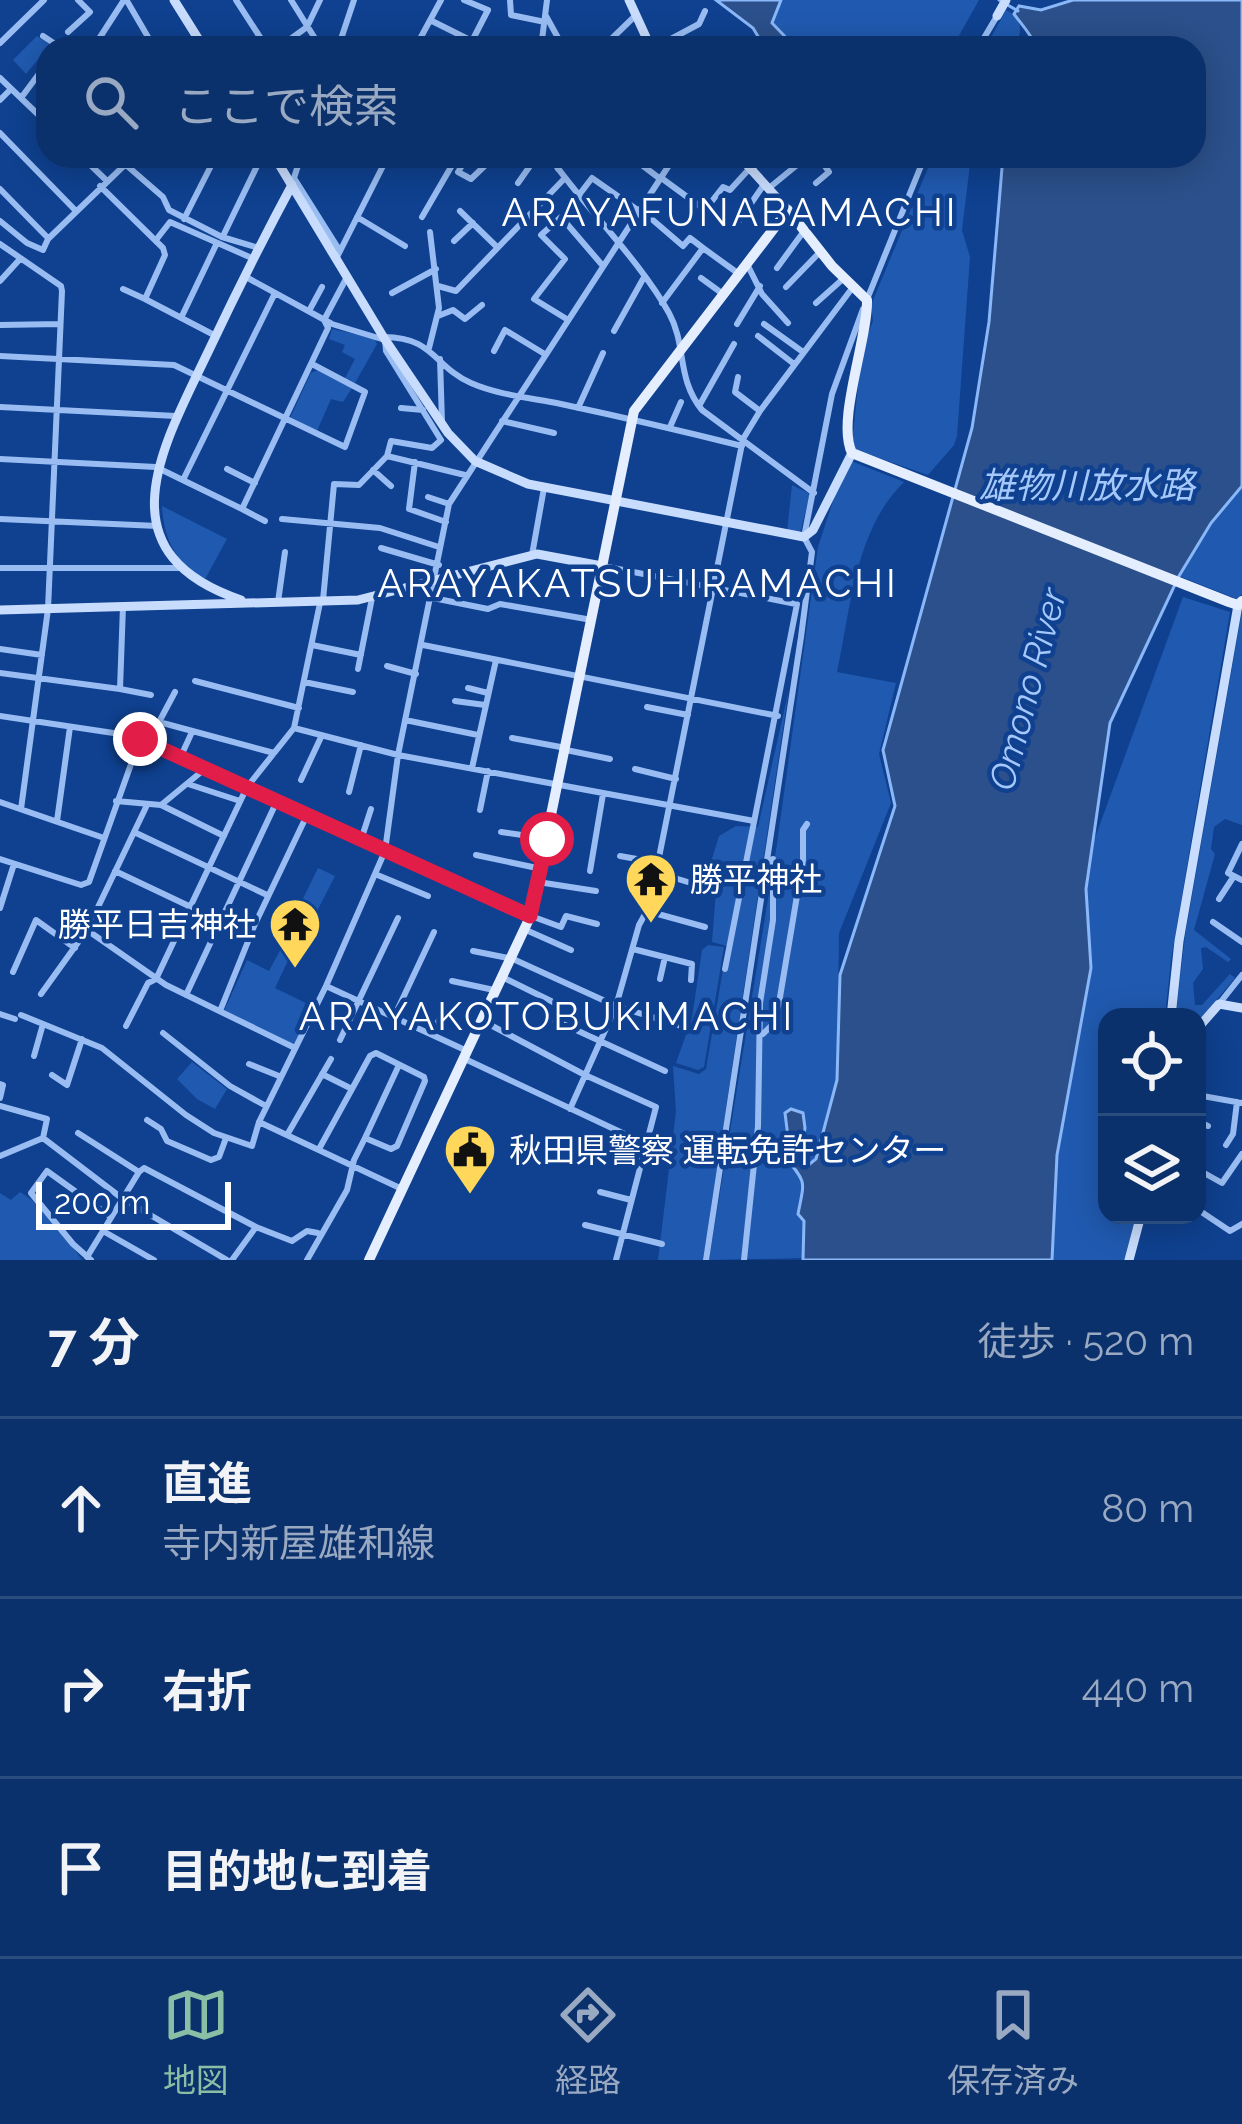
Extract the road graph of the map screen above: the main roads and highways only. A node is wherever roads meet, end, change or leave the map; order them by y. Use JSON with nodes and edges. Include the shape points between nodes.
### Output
{"nodes":[{"id":1,"x":1236,"y":603,"type":"edge"},
{"id":2,"x":369,"y":1260,"type":"edge"}],
"edges":[{"from":1,"to":2,"type":"main road","via":[[854,454],[848,435],[867,300],[788,210],[640,400],[531,916]]}]}
